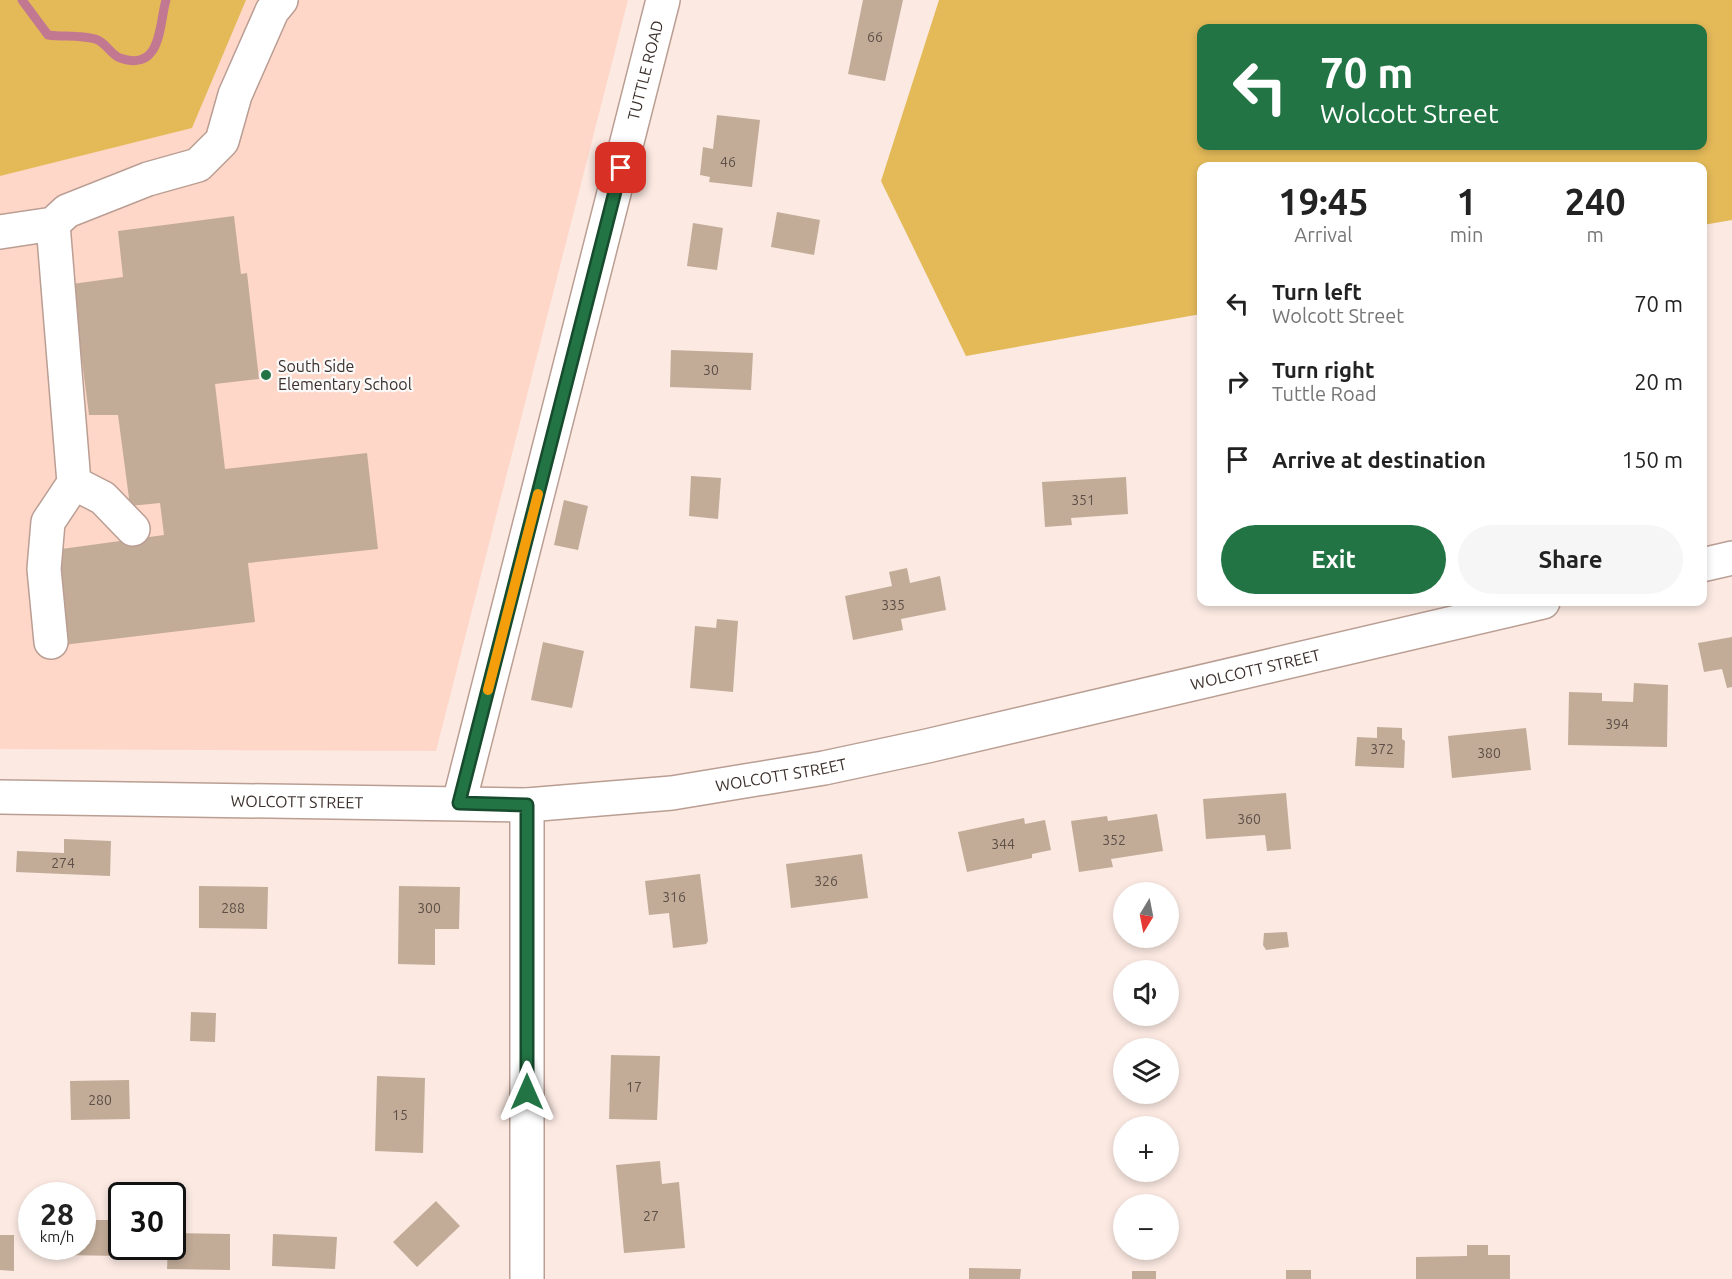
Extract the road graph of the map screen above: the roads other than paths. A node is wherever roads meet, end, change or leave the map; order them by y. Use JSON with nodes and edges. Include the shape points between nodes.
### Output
{"nodes":[{"id":1,"x":281,"y":0,"type":"edge"},
{"id":2,"x":663,"y":0,"type":"edge"},
{"id":3,"x":53,"y":224,"type":"junction"},
{"id":4,"x":0,"y":232,"type":"edge"},
{"id":5,"x":74,"y":483,"type":"junction"},
{"id":6,"x":133,"y":529,"type":"dead end"},
{"id":7,"x":1732,"y":558,"type":"edge"},
{"id":8,"x":1707,"y":564,"type":"edge"},
{"id":9,"x":1526,"y":606,"type":"edge"},
{"id":10,"x":51,"y":642,"type":"dead end"},
{"id":11,"x":0,"y":797,"type":"edge"},
{"id":12,"x":459,"y":803,"type":"junction"},
{"id":13,"x":527,"y":805,"type":"junction"},
{"id":14,"x":527,"y":1279,"type":"edge"}],
"edges":[{"from":1,"to":3,"type":"main road","via":[[272,11],[235,95],[222,141],[198,165],[148,179],[67,211]]},
{"from":2,"to":12,"type":"main road","name":"TUTTLE ROAD"},
{"from":3,"to":4,"type":"main road"},
{"from":3,"to":5,"type":"main road"},
{"from":5,"to":6,"type":"main road","via":[[103,498]]},
{"from":5,"to":10,"type":"main road","via":[[48,522],[44,569]]},
{"from":7,"to":8,"type":"main road"},
{"from":9,"to":13,"type":"main road","name":"WOLCOTT STREET","via":[[824,768],[672,793]]},
{"from":11,"to":12,"type":"main road","name":"WOLCOTT STREET"},
{"from":12,"to":13,"type":"main road","name":"WOLCOTT STREET"},
{"from":13,"to":14,"type":"main road"}]}
